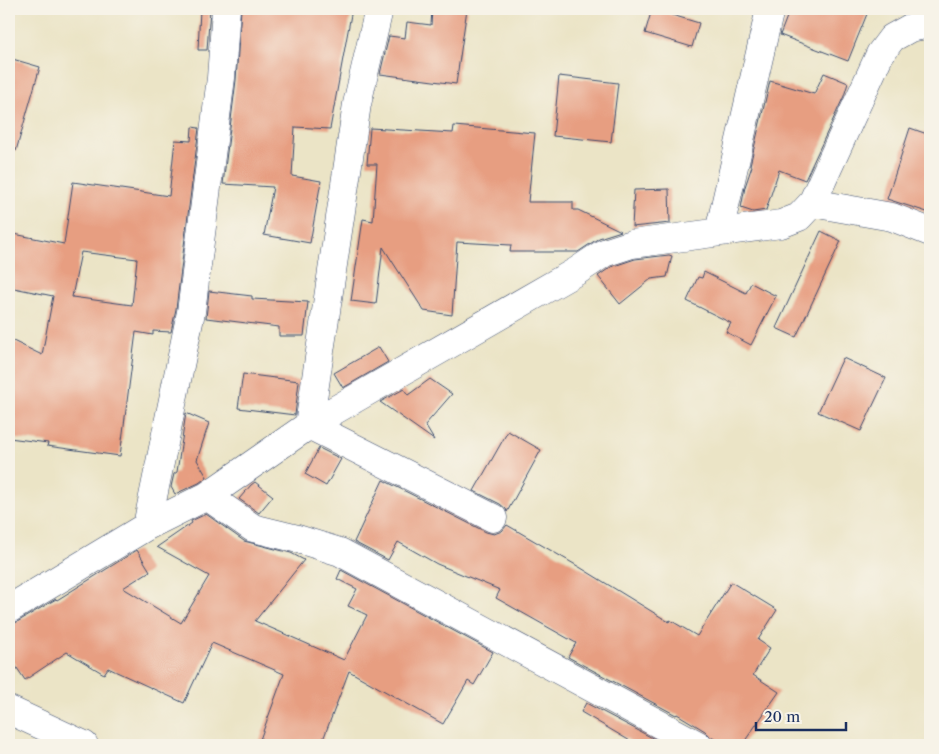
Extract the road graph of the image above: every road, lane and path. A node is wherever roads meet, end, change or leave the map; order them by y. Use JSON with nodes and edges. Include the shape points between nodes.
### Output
{"nodes":[{"id":1,"x":226,"y":9,"type":"edge"},
{"id":2,"x":379,"y":9,"type":"edge"},
{"id":3,"x":770,"y":9,"type":"edge"},
{"id":4,"x":930,"y":24,"type":"edge"},
{"id":5,"x":812,"y":203,"type":"junction"},
{"id":6,"x":719,"y":232,"type":"junction"},
{"id":7,"x":930,"y":232,"type":"edge"},
{"id":8,"x":309,"y":426,"type":"junction"},
{"id":9,"x":207,"y":496,"type":"junction"},
{"id":10,"x":492,"y":518,"type":"dead end"},
{"id":11,"x":147,"y":526,"type":"junction"},
{"id":12,"x":9,"y":609,"type":"edge"},
{"id":13,"x":9,"y":710,"type":"edge"},
{"id":14,"x":84,"y":745,"type":"edge"},
{"id":15,"x":698,"y":745,"type":"edge"}],
"edges":[{"from":1,"to":11,"type":"street","via":[[221,78],[191,312]]},
{"from":2,"to":8,"type":"street","via":[[357,104]]},
{"from":3,"to":6,"type":"street"},
{"from":4,"to":5,"type":"street","via":[[910,28],[892,38],[880,54]]},
{"from":5,"to":6,"type":"street","via":[[799,217],[781,224]]},
{"from":5,"to":7,"type":"street","via":[[892,217]]},
{"from":6,"to":8,"type":"street","via":[[632,244],[604,253]]},
{"from":8,"to":9,"type":"street"},
{"from":8,"to":10,"type":"street"},
{"from":9,"to":11,"type":"street"},
{"from":9,"to":15,"type":"street","via":[[254,528],[340,552]]},
{"from":11,"to":12,"type":"street"},
{"from":13,"to":14,"type":"street"}]}
